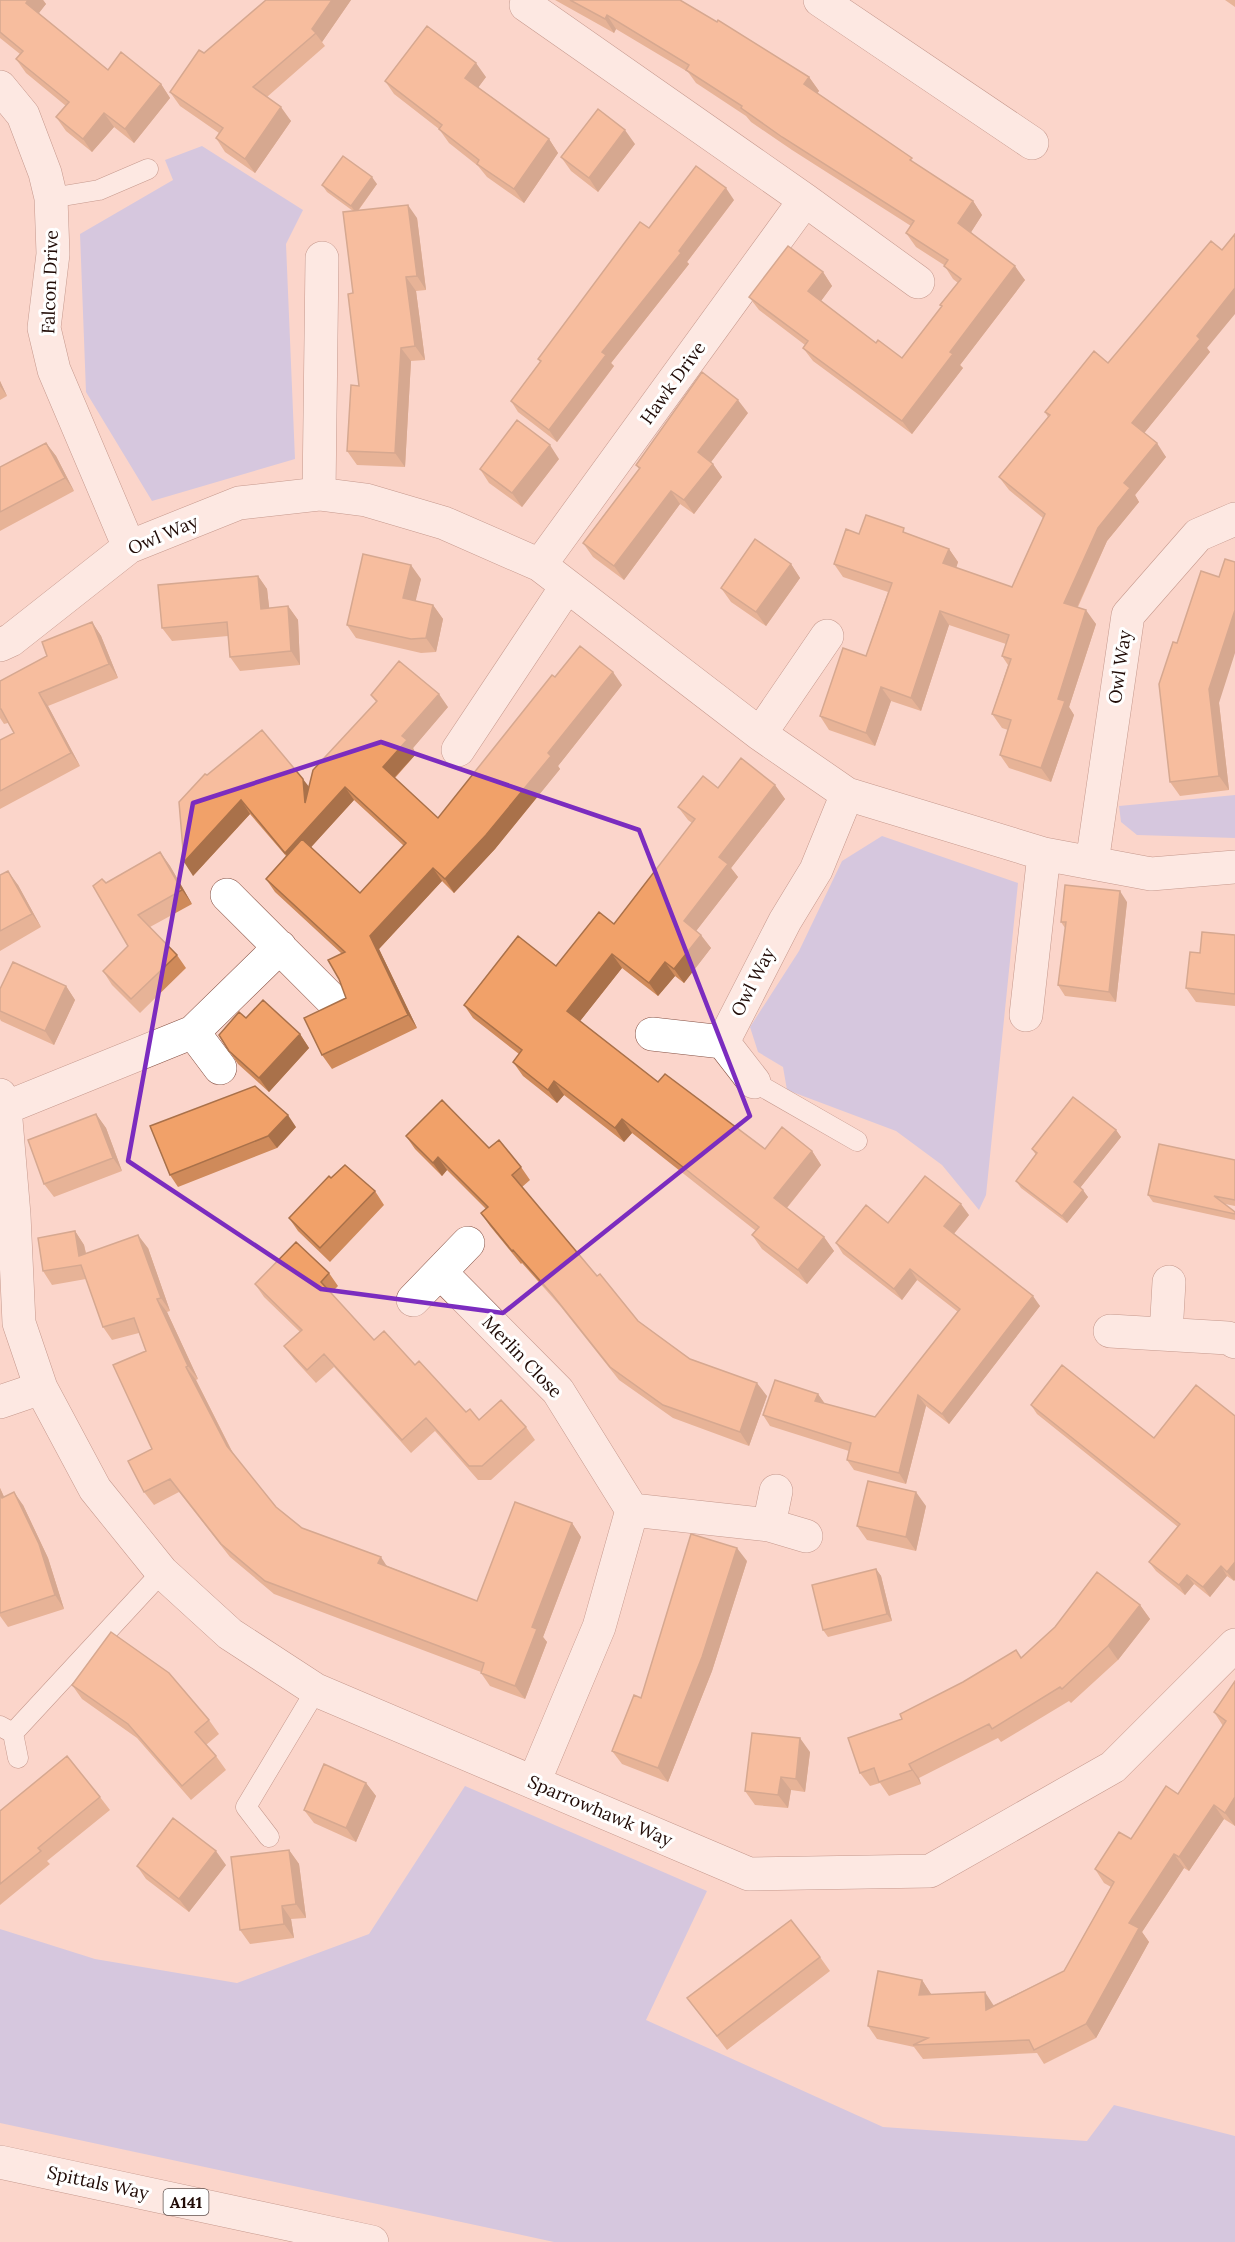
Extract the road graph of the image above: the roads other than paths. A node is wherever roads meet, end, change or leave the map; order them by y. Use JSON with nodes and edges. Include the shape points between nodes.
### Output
{"nodes":[{"id":1,"x":820,"y":0,"type":"edge"},
{"id":2,"x":526,"y":5,"type":"dead end"},
{"id":3,"x":0,"y":87,"type":"edge"},
{"id":4,"x":1032,"y":143,"type":"dead end"},
{"id":5,"x":148,"y":169,"type":"dead end"},
{"id":6,"x":51,"y":198,"type":"junction"},
{"id":7,"x":806,"y":200,"type":"junction"},
{"id":8,"x":322,"y":258,"type":"dead end"},
{"id":9,"x":918,"y":282,"type":"dead end"},
{"id":10,"x":319,"y":494,"type":"junction"},
{"id":11,"x":1235,"y":519,"type":"edge"},
{"id":12,"x":129,"y":547,"type":"junction"},
{"id":13,"x":540,"y":565,"type":"junction"},
{"id":14,"x":567,"y":586,"type":"junction"},
{"id":15,"x":827,"y":636,"type":"dead end"},
{"id":16,"x":0,"y":645,"type":"edge"},
{"id":17,"x":760,"y":734,"type":"junction"},
{"id":18,"x":458,"y":750,"type":"dead end"},
{"id":19,"x":847,"y":794,"type":"junction"},
{"id":20,"x":1044,"y":854,"type":"junction"},
{"id":21,"x":1092,"y":863,"type":"junction"},
{"id":22,"x":1235,"y":867,"type":"edge"},
{"id":23,"x":227,"y":895,"type":"dead end"},
{"id":24,"x":280,"y":947,"type":"junction"},
{"id":25,"x":330,"y":998,"type":"dead end"},
{"id":26,"x":1026,"y":1015,"type":"dead end"},
{"id":27,"x":193,"y":1032,"type":"junction"},
{"id":28,"x":652,"y":1034,"type":"dead end"},
{"id":29,"x":723,"y":1042,"type":"junction"},
{"id":30,"x":220,"y":1068,"type":"dead end"},
{"id":31,"x":754,"y":1082,"type":"joint"},
{"id":32,"x":2,"y":1102,"type":"edge"},
{"id":33,"x":857,"y":1141,"type":"dead end"},
{"id":34,"x":468,"y":1243,"type":"dead end"},
{"id":35,"x":441,"y":1273,"type":"junction"},
{"id":36,"x":1168,"y":1282,"type":"dead end"},
{"id":37,"x":412,"y":1300,"type":"dead end"},
{"id":38,"x":1110,"y":1331,"type":"dead end"},
{"id":39,"x":1166,"y":1334,"type":"junction"},
{"id":40,"x":1235,"y":1342,"type":"edge"},
{"id":41,"x":41,"y":1388,"type":"junction"},
{"id":42,"x":0,"y":1402,"type":"edge"},
{"id":43,"x":776,"y":1491,"type":"dead end"},
{"id":44,"x":632,"y":1510,"type":"junction"},
{"id":45,"x":769,"y":1525,"type":"junction"},
{"id":46,"x":806,"y":1536,"type":"dead end"},
{"id":47,"x":162,"y":1572,"type":"junction"},
{"id":48,"x":1235,"y":1645,"type":"edge"},
{"id":49,"x":316,"y":1690,"type":"junction"},
{"id":50,"x":6,"y":1729,"type":"edge"},
{"id":51,"x":18,"y":1758,"type":"dead end"},
{"id":52,"x":534,"y":1782,"type":"junction"},
{"id":53,"x":269,"y":1837,"type":"dead end"},
{"id":54,"x":0,"y":2162,"type":"edge"},
{"id":55,"x":372,"y":2242,"type":"edge"}],
"edges":[{"from":1,"to":4,"type":"main road"},
{"from":2,"to":7,"type":"main road"},
{"from":3,"to":6,"type":"main road","name":"Falcon Drive","via":[[23,115]]},
{"from":5,"to":6,"type":"lane","via":[[99,190]]},
{"from":6,"to":12,"type":"main road","name":"Falcon Drive","via":[[46,339],[54,370]]},
{"from":7,"to":9,"type":"main road"},
{"from":7,"to":13,"type":"main road","name":"Hawk Drive"},
{"from":8,"to":10,"type":"main road"},
{"from":10,"to":12,"type":"main road","name":"Owl Way","via":[[239,503]]},
{"from":10,"to":13,"type":"main road","name":"Owl Way","via":[[366,500],[444,523]]},
{"from":11,"to":21,"type":"main road","name":"Owl Way","via":[[1198,535],[1128,615]]},
{"from":12,"to":16,"type":"main road","name":"Owl Way"},
{"from":13,"to":14,"type":"main road","name":"Owl Way"},
{"from":14,"to":17,"type":"main road","name":"Owl Way"},
{"from":14,"to":18,"type":"main road"},
{"from":15,"to":17,"type":"main road"},
{"from":17,"to":19,"type":"main road","name":"Owl Way"},
{"from":19,"to":20,"type":"main road","name":"Owl Way"},
{"from":19,"to":29,"type":"main road","name":"Owl Way","via":[[816,870],[785,921]]},
{"from":20,"to":21,"type":"main road","name":"Owl Way"},
{"from":20,"to":26,"type":"main road"},
{"from":21,"to":22,"type":"main road","name":"Owl Way","via":[[1151,874]]},
{"from":23,"to":24,"type":"main road"},
{"from":24,"to":25,"type":"main road"},
{"from":24,"to":27,"type":"main road"},
{"from":27,"to":30,"type":"main road"},
{"from":27,"to":32,"type":"main road"},
{"from":28,"to":29,"type":"main road"},
{"from":29,"to":31,"type":"main road"},
{"from":31,"to":33,"type":"lane"},
{"from":32,"to":41,"type":"main road","name":"Sparrowhawk Way","via":[[14,1215],[19,1323]]},
{"from":34,"to":35,"type":"main road"},
{"from":35,"to":37,"type":"main road"},
{"from":35,"to":44,"type":"main road","name":"Merlin Close","via":[[558,1390]]},
{"from":36,"to":39,"type":"main road"},
{"from":38,"to":39,"type":"main road"},
{"from":39,"to":40,"type":"main road","via":[[1228,1338]]},
{"from":41,"to":42,"type":"main road"},
{"from":41,"to":47,"type":"main road","name":"Sparrowhawk Way","via":[[95,1489]]},
{"from":43,"to":45,"type":"main road"},
{"from":44,"to":45,"type":"main road"},
{"from":44,"to":52,"type":"main road","via":[[599,1627]]},
{"from":45,"to":46,"type":"main road"},
{"from":47,"to":49,"type":"main road","name":"Sparrowhawk Way","via":[[230,1634]]},
{"from":47,"to":50,"type":"lane"},
{"from":48,"to":52,"type":"main road","name":"Sparrowhawk Way","via":[[1113,1767],[930,1871],[748,1874]]},
{"from":49,"to":52,"type":"main road","name":"Sparrowhawk Way"},
{"from":49,"to":53,"type":"lane","via":[[246,1807]]},
{"from":50,"to":51,"type":"lane"},
{"from":54,"to":55,"type":"main road","name":"Spittals Way","number":"A141"}]}
